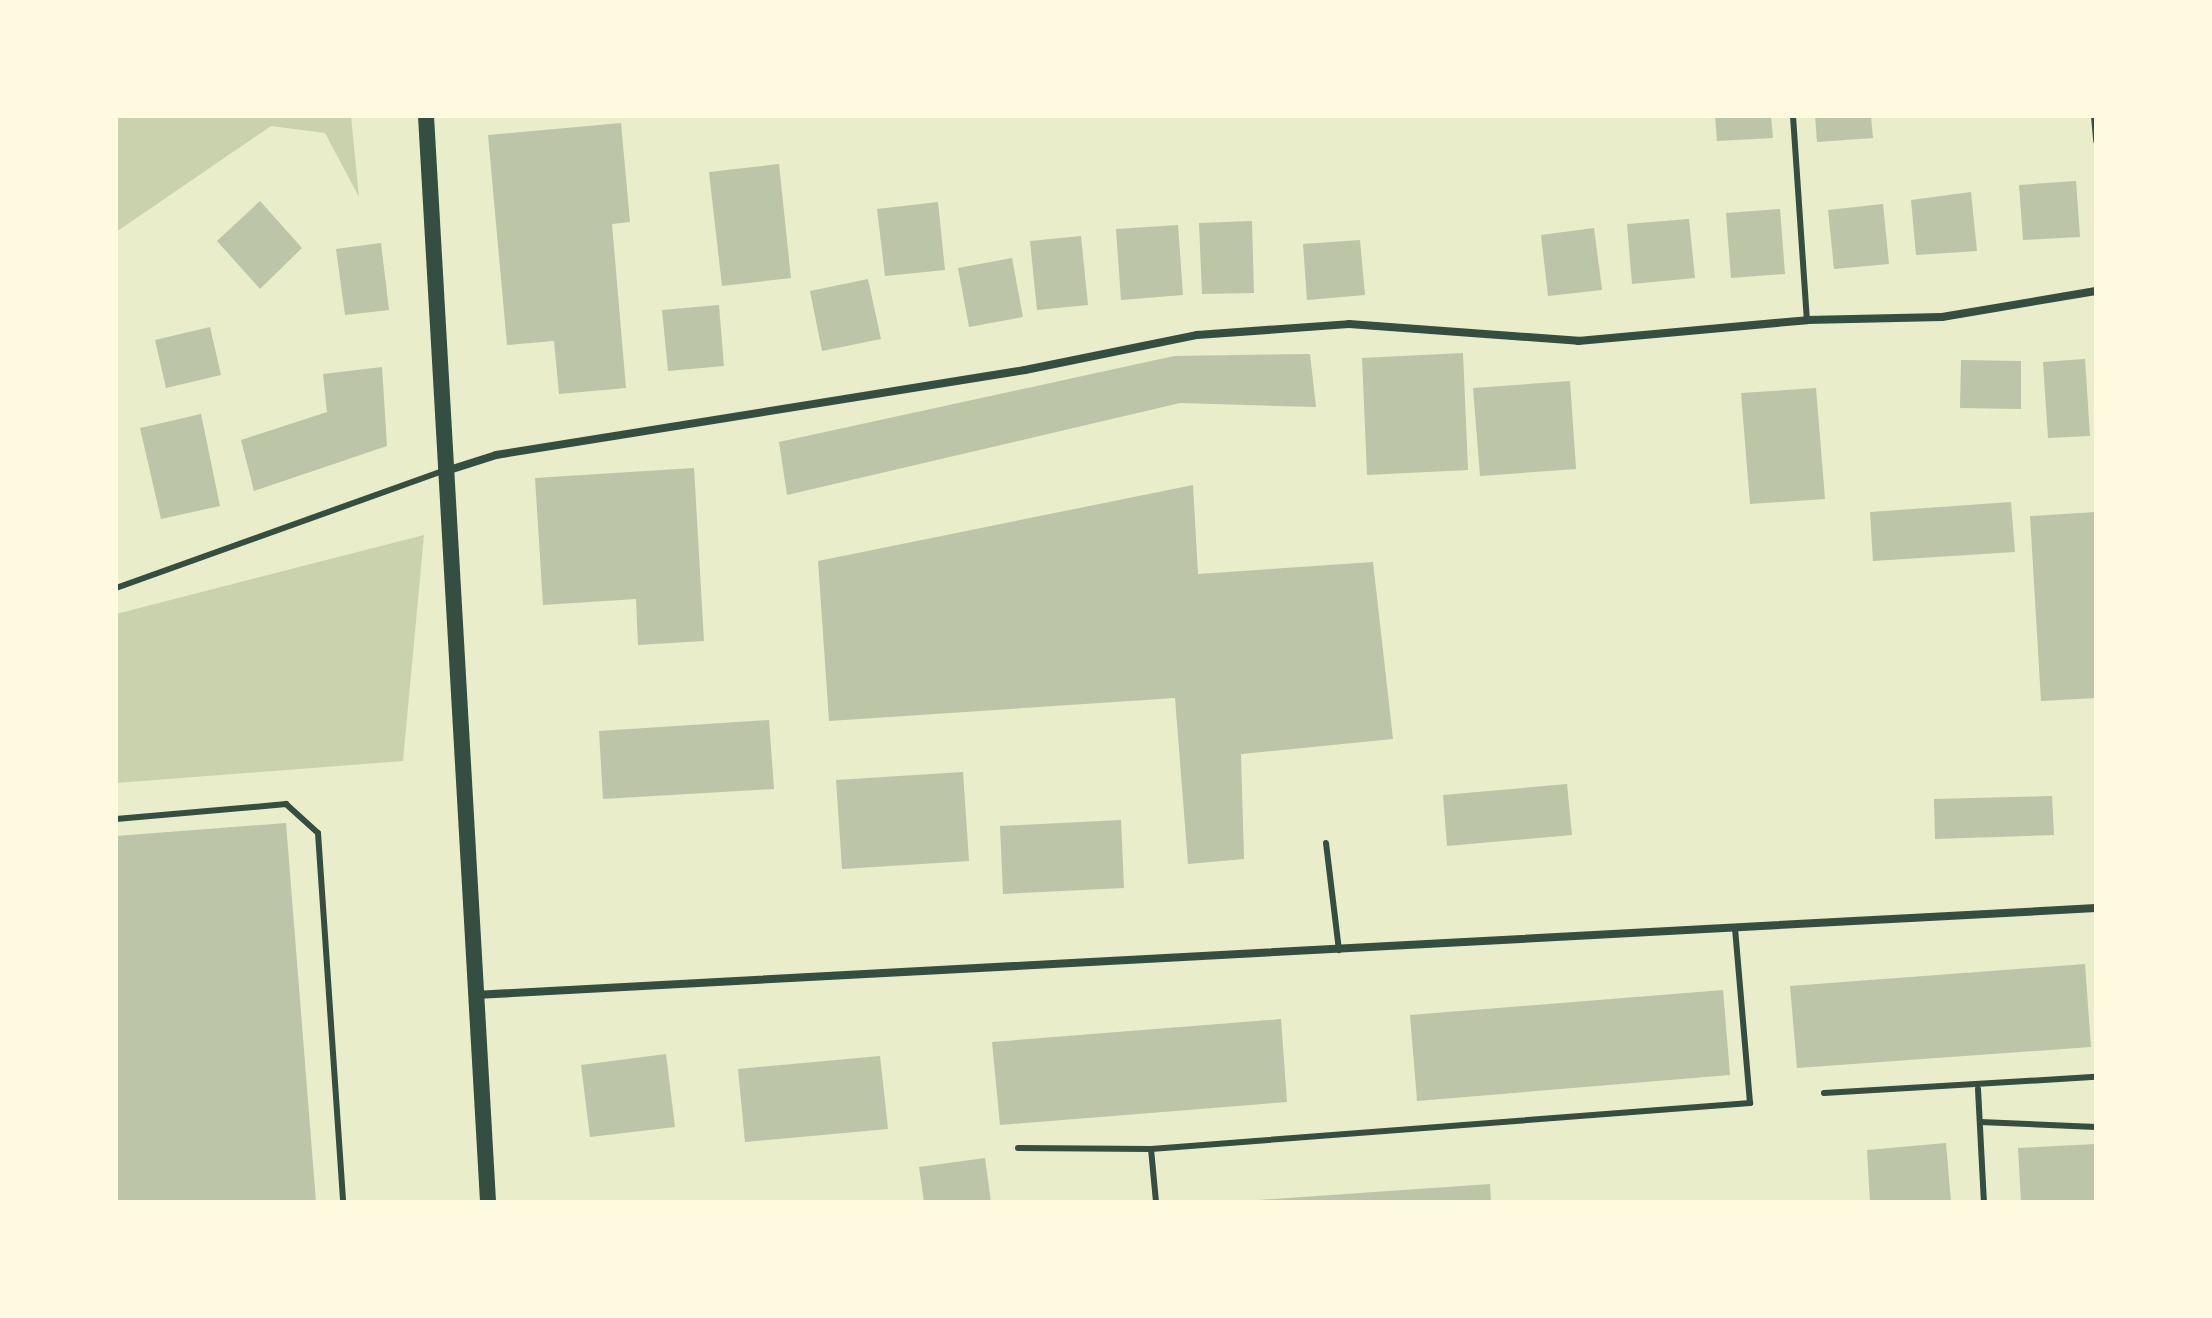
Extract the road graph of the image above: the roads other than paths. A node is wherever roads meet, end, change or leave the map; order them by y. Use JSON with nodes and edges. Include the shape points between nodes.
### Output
{"nodes":[{"id":1,"x":426,"y":116,"type":"edge"},
{"id":2,"x":1793,"y":116,"type":"edge"},
{"id":3,"x":2094,"y":116,"type":"edge"},
{"id":4,"x":2096,"y":141,"type":"edge"},
{"id":5,"x":2096,"y":291,"type":"edge"},
{"id":6,"x":1807,"y":320,"type":"junction"},
{"id":7,"x":443,"y":471,"type":"junction"},
{"id":8,"x":116,"y":588,"type":"edge"},
{"id":9,"x":116,"y":819,"type":"edge"},
{"id":10,"x":1326,"y":843,"type":"dead end"},
{"id":11,"x":2096,"y":908,"type":"edge"},
{"id":12,"x":1735,"y":928,"type":"junction"},
{"id":13,"x":1339,"y":950,"type":"junction"},
{"id":14,"x":475,"y":995,"type":"junction"},
{"id":15,"x":2096,"y":1077,"type":"edge"},
{"id":16,"x":1978,"y":1089,"type":"junction"},
{"id":17,"x":1824,"y":1093,"type":"dead end"},
{"id":18,"x":1980,"y":1122,"type":"junction"},
{"id":19,"x":2096,"y":1127,"type":"edge"},
{"id":20,"x":1018,"y":1148,"type":"dead end"},
{"id":21,"x":1151,"y":1149,"type":"junction"},
{"id":22,"x":343,"y":1202,"type":"edge"},
{"id":23,"x":488,"y":1202,"type":"edge"},
{"id":24,"x":1156,"y":1202,"type":"edge"},
{"id":25,"x":1984,"y":1202,"type":"edge"}],
"edges":[{"from":1,"to":7,"type":"main road"},
{"from":2,"to":6,"type":"lane"},
{"from":3,"to":4,"type":"lane"},
{"from":5,"to":6,"type":"street","via":[[1942,317]]},
{"from":6,"to":7,"type":"street","via":[[1578,341],[1349,324],[1197,335],[1025,370],[496,455]]},
{"from":7,"to":8,"type":"lane"},
{"from":7,"to":14,"type":"main road"},
{"from":9,"to":22,"type":"lane","via":[[286,804],[318,833]]},
{"from":10,"to":13,"type":"lane"},
{"from":11,"to":12,"type":"street"},
{"from":12,"to":13,"type":"street"},
{"from":12,"to":21,"type":"lane","via":[[1750,1103]]},
{"from":13,"to":14,"type":"street"},
{"from":14,"to":23,"type":"main road"},
{"from":15,"to":16,"type":"lane"},
{"from":16,"to":17,"type":"lane"},
{"from":16,"to":18,"type":"lane"},
{"from":18,"to":19,"type":"lane"},
{"from":18,"to":25,"type":"lane"},
{"from":20,"to":21,"type":"lane"},
{"from":21,"to":24,"type":"lane"}]}
